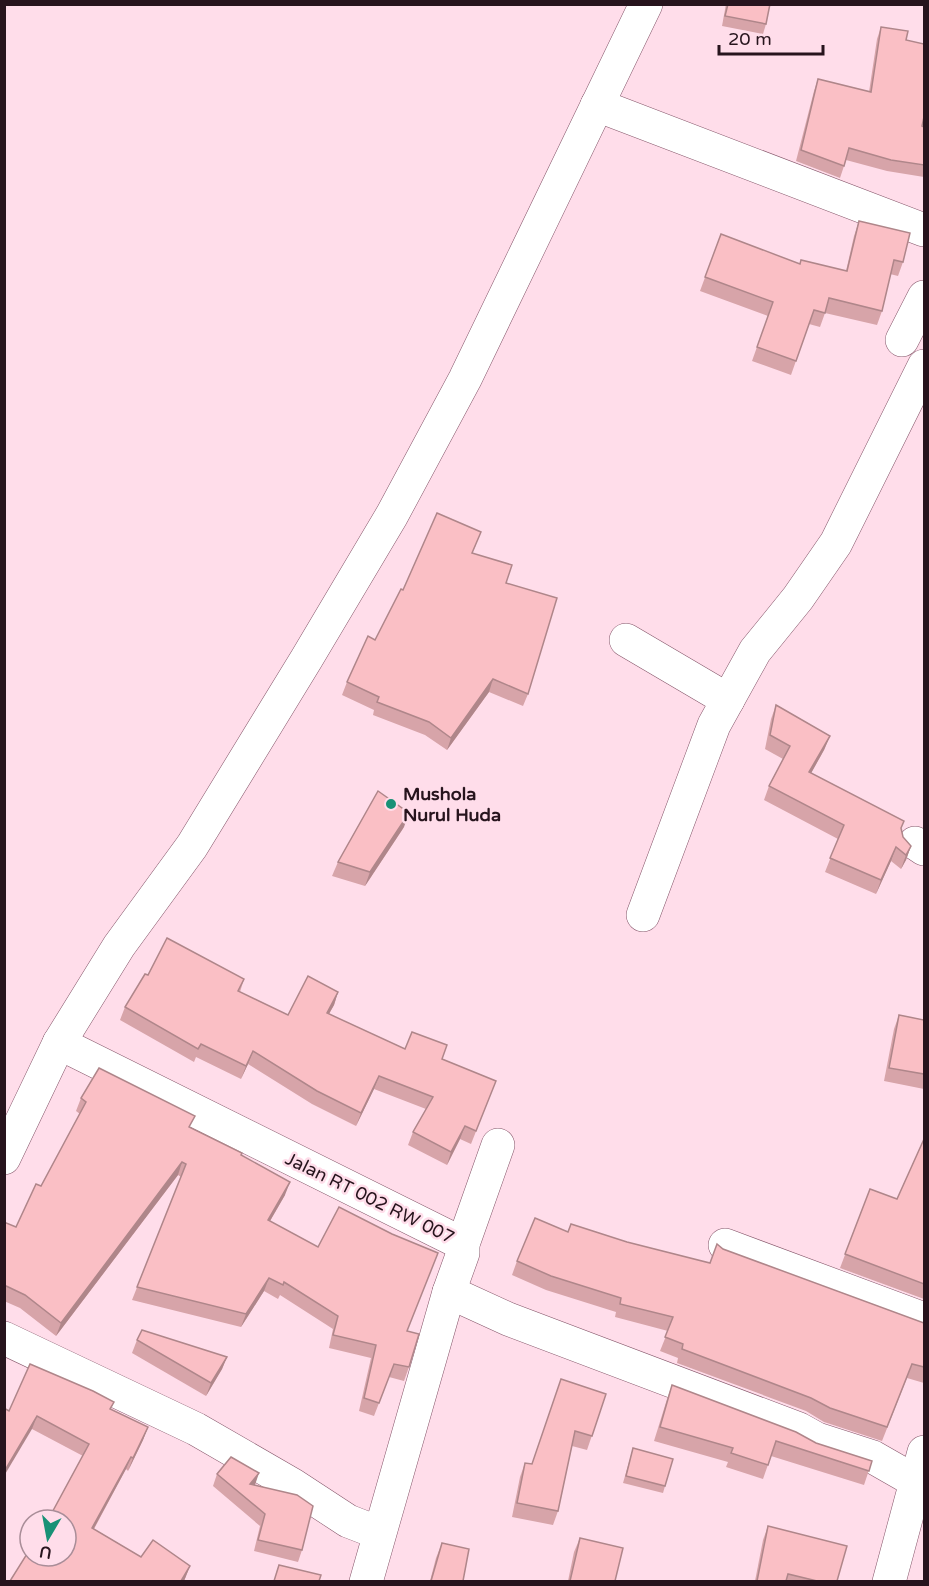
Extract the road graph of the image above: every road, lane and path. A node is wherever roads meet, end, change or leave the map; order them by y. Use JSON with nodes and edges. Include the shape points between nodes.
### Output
{"nodes":[{"id":1,"x":646,"y":4,"type":"edge"},
{"id":2,"x":597,"y":105,"type":"junction"},
{"id":3,"x":924,"y":230,"type":"edge"},
{"id":4,"x":924,"y":297,"type":"edge"},
{"id":5,"x":902,"y":340,"type":"dead end"},
{"id":6,"x":924,"y":366,"type":"edge"},
{"id":7,"x":626,"y":640,"type":"dead end"},
{"id":8,"x":717,"y":693,"type":"junction"},
{"id":9,"x":643,"y":915,"type":"dead end"},
{"id":10,"x":59,"y":1044,"type":"junction"},
{"id":11,"x":498,"y":1145,"type":"dead end"},
{"id":12,"x":4,"y":1158,"type":"edge"},
{"id":13,"x":463,"y":1244,"type":"junction"},
{"id":14,"x":725,"y":1245,"type":"dead end"},
{"id":15,"x":459,"y":1297,"type":"junction"},
{"id":16,"x":924,"y":1319,"type":"edge"},
{"id":17,"x":4,"y":1338,"type":"edge"},
{"id":18,"x":920,"y":1466,"type":"edge"},
{"id":19,"x":379,"y":1533,"type":"junction"},
{"id":20,"x":366,"y":1581,"type":"edge"},
{"id":21,"x":889,"y":1581,"type":"edge"}],
"edges":[{"from":1,"to":2,"type":"street"},
{"from":2,"to":3,"type":"street"},
{"from":2,"to":10,"type":"street","via":[[465,379],[392,515],[192,846],[119,946]]},
{"from":4,"to":5,"type":"street"},
{"from":6,"to":8,"type":"street","via":[[836,543],[798,598]]},
{"from":7,"to":8,"type":"street"},
{"from":8,"to":9,"type":"street","via":[[714,725]]},
{"from":10,"to":12,"type":"street"},
{"from":10,"to":13,"type":"street","name":"Jalan RT 002 RW 007"},
{"from":11,"to":13,"type":"street"},
{"from":13,"to":15,"type":"street","name":"Jalan RT 002 RW 007"},
{"from":14,"to":16,"type":"street"},
{"from":15,"to":18,"type":"street","via":[[788,1424],[817,1440]]},
{"from":15,"to":19,"type":"street","name":"Jalan RT 002 RW 007"},
{"from":17,"to":19,"type":"street","via":[[195,1429],[348,1521]]},
{"from":18,"to":21,"type":"street"},
{"from":19,"to":20,"type":"street","name":"Jalan RT 002 RW 007"}]}
